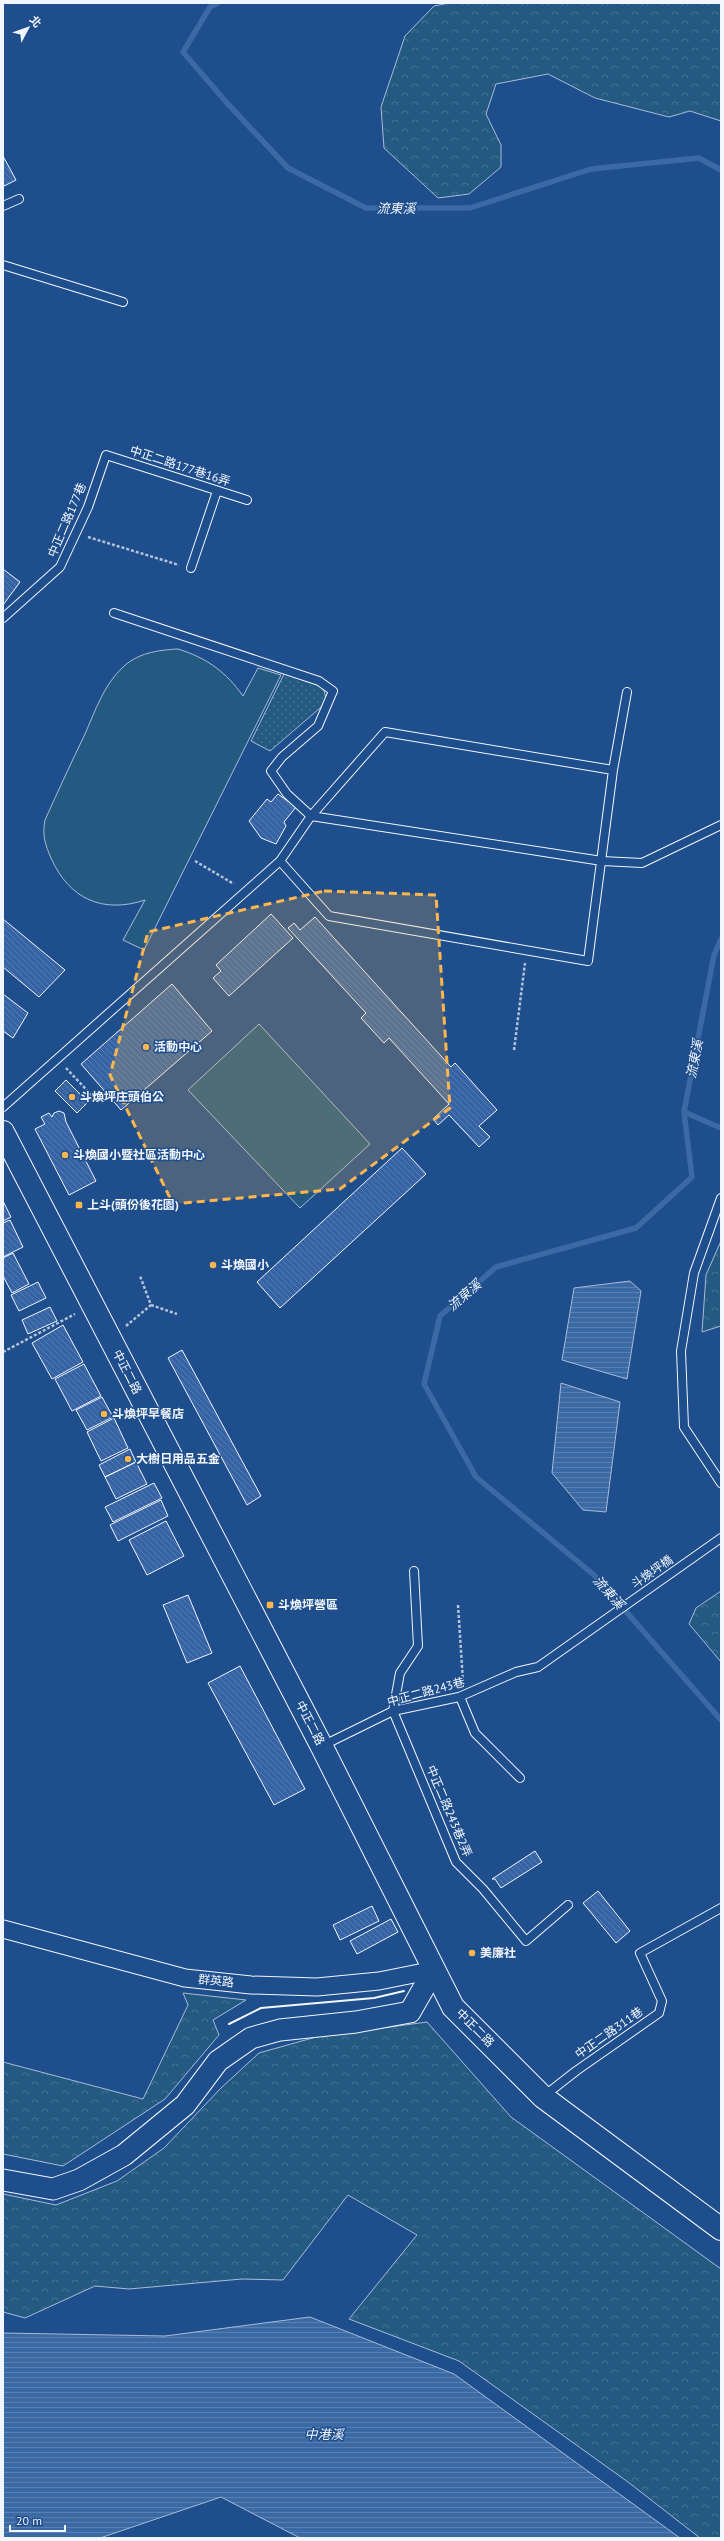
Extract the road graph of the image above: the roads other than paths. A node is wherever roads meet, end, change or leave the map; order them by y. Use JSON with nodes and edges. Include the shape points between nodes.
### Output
{"nodes":[{"id":1,"x":19,"y":200,"type":"dead end"},
{"id":2,"x":3,"y":206,"type":"edge"},
{"id":3,"x":3,"y":266,"type":"edge"},
{"id":4,"x":123,"y":302,"type":"dead end"},
{"id":5,"x":106,"y":455,"type":"joint"},
{"id":6,"x":218,"y":491,"type":"junction"},
{"id":7,"x":247,"y":500,"type":"dead end"},
{"id":8,"x":191,"y":568,"type":"road end"},
{"id":9,"x":114,"y":613,"type":"dead end"},
{"id":10,"x":3,"y":618,"type":"edge"},
{"id":11,"x":627,"y":692,"type":"dead end"},
{"id":12,"x":613,"y":770,"type":"junction"},
{"id":13,"x":312,"y":816,"type":"junction"},
{"id":14,"x":721,"y":825,"type":"edge"},
{"id":15,"x":280,"y":861,"type":"junction"},
{"id":16,"x":602,"y":861,"type":"junction"},
{"id":17,"x":3,"y":1107,"type":"edge"},
{"id":18,"x":3,"y":1132,"type":"edge"},
{"id":19,"x":721,"y":1198,"type":"edge"},
{"id":20,"x":721,"y":1483,"type":"edge"},
{"id":21,"x":721,"y":1538,"type":"edge"},
{"id":22,"x":414,"y":1571,"type":"dead end"},
{"id":23,"x":538,"y":1667,"type":"joint"},
{"id":24,"x":460,"y":1697,"type":"junction"},
{"id":25,"x":393,"y":1710,"type":"junction"},
{"id":26,"x":322,"y":1747,"type":"junction"},
{"id":27,"x":520,"y":1778,"type":"dead end"},
{"id":28,"x":568,"y":1905,"type":"dead end"},
{"id":29,"x":721,"y":1908,"type":"edge"},
{"id":30,"x":3,"y":1929,"type":"edge"},
{"id":31,"x":434,"y":1970,"type":"junction"},
{"id":32,"x":543,"y":2097,"type":"junction"},
{"id":33,"x":3,"y":2180,"type":"edge"},
{"id":34,"x":721,"y":2229,"type":"edge"}],
"edges":[{"from":1,"to":2,"type":"lane"},
{"from":3,"to":4,"type":"lane"},
{"from":5,"to":6,"type":"lane","name":"中正二路177巷16弄"},
{"from":5,"to":10,"type":"lane","name":"中正二路177巷","via":[[76,534],[60,567]]},
{"from":6,"to":7,"type":"lane","name":"中正二路177巷16弄"},
{"from":6,"to":8,"type":"lane"},
{"from":9,"to":13,"type":"lane","via":[[319,681],[333,691],[318,726],[282,757],[271,771],[287,794]]},
{"from":11,"to":12,"type":"lane"},
{"from":12,"to":13,"type":"lane","via":[[385,732]]},
{"from":12,"to":16,"type":"lane"},
{"from":13,"to":15,"type":"lane"},
{"from":13,"to":16,"type":"lane"},
{"from":14,"to":16,"type":"lane","via":[[642,863]]},
{"from":15,"to":16,"type":"lane","via":[[329,916],[588,961]]},
{"from":15,"to":17,"type":"lane"},
{"from":18,"to":26,"type":"main road","name":"中正二路"},
{"from":19,"to":20,"type":"lane","via":[[694,1273],[681,1351],[684,1427]]},
{"from":21,"to":23,"type":"lane","name":"斗煥坪橋"},
{"from":22,"to":25,"type":"lane","via":[[418,1646],[400,1673]]},
{"from":23,"to":24,"type":"lane","name":"中正二路243巷","via":[[516,1672]]},
{"from":24,"to":25,"type":"lane","name":"中正二路243巷"},
{"from":24,"to":27,"type":"lane","via":[[475,1733]]},
{"from":25,"to":26,"type":"lane","name":"中正二路243巷"},
{"from":25,"to":28,"type":"lane","name":"中正二路243巷2弄","via":[[456,1862],[526,1941]]},
{"from":26,"to":31,"type":"main road","name":"中正二路"},
{"from":29,"to":32,"type":"lane","name":"中正二路311巷","via":[[640,1953],[662,2001],[659,2012]]},
{"from":30,"to":31,"type":"street","name":"群英路","via":[[185,1978],[251,1985],[317,1987],[379,1981]]},
{"from":31,"to":32,"type":"main road","name":"中正二路","via":[[454,2007]]},
{"from":31,"to":33,"type":"street","via":[[410,2012],[356,2022],[280,2030],[251,2038],[218,2061],[185,2105],[142,2142],[124,2156],[79,2180],[53,2189]]},
{"from":32,"to":34,"type":"main road","name":"中正二路"}]}
